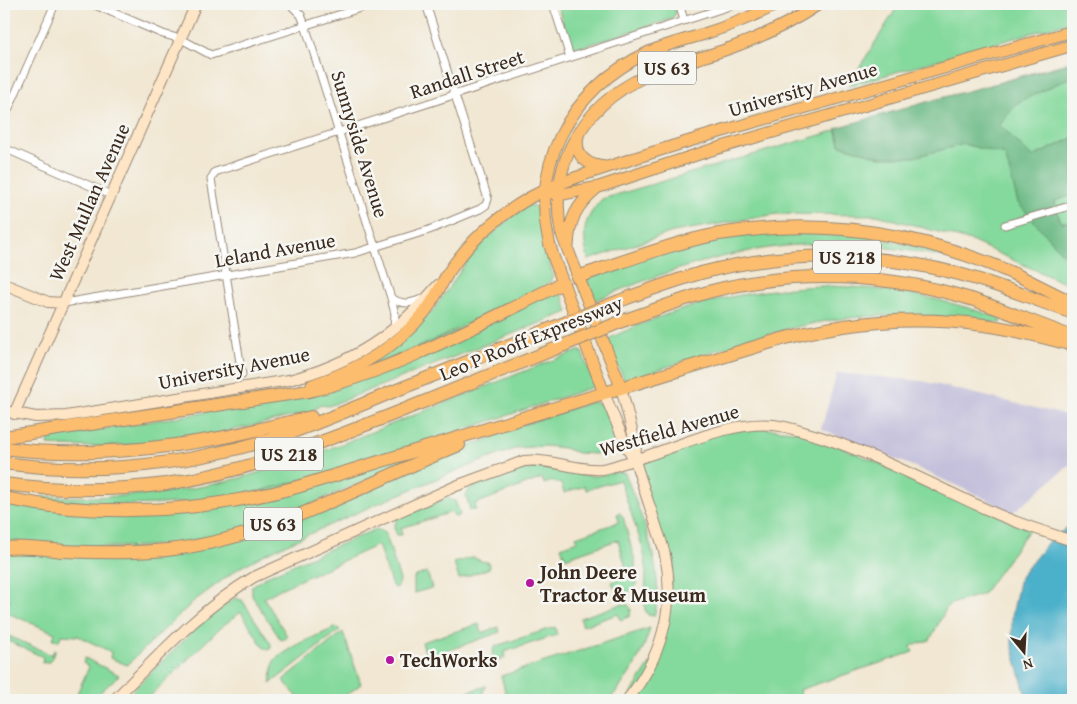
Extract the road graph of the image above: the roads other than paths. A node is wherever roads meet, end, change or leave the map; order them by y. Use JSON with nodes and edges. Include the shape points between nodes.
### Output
{"nodes":[{"id":1,"x":55,"y":4,"type":"edge"},
{"id":2,"x":93,"y":4,"type":"edge"},
{"id":3,"x":196,"y":4,"type":"edge"},
{"id":4,"x":290,"y":4,"type":"edge"},
{"id":5,"x":373,"y":4,"type":"edge"},
{"id":6,"x":426,"y":4,"type":"edge"},
{"id":7,"x":553,"y":4,"type":"edge"},
{"id":8,"x":679,"y":4,"type":"edge"},
{"id":9,"x":736,"y":4,"type":"edge"},
{"id":10,"x":778,"y":4,"type":"edge"},
{"id":11,"x":819,"y":4,"type":"edge"},
{"id":12,"x":684,"y":20,"type":"junction"},
{"id":13,"x":305,"y":25,"type":"junction"},
{"id":14,"x":1073,"y":30,"type":"edge"},
{"id":15,"x":181,"y":39,"type":"junction"},
{"id":16,"x":1073,"y":45,"type":"edge"},
{"id":17,"x":570,"y":57,"type":"junction"},
{"id":18,"x":455,"y":94,"type":"junction"},
{"id":19,"x":4,"y":120,"type":"edge"},
{"id":20,"x":580,"y":130,"type":"junction"},
{"id":21,"x":339,"y":132,"type":"junction"},
{"id":22,"x":4,"y":148,"type":"edge"},
{"id":23,"x":607,"y":167,"type":"junction"},
{"id":24,"x":599,"y":187,"type":"junction"},
{"id":25,"x":559,"y":189,"type":"junction"},
{"id":26,"x":545,"y":190,"type":"junction"},
{"id":27,"x":111,"y":195,"type":"junction"},
{"id":28,"x":1073,"y":205,"type":"edge"},
{"id":29,"x":1005,"y":225,"type":"dead end"},
{"id":30,"x":375,"y":247,"type":"junction"},
{"id":31,"x":568,"y":253,"type":"junction"},
{"id":32,"x":447,"y":274,"type":"junction"},
{"id":33,"x":227,"y":275,"type":"junction"},
{"id":34,"x":577,"y":277,"type":"junction"},
{"id":35,"x":563,"y":283,"type":"junction"},
{"id":36,"x":4,"y":284,"type":"edge"},
{"id":37,"x":428,"y":297,"type":"junction"},
{"id":38,"x":391,"y":298,"type":"junction"},
{"id":39,"x":64,"y":303,"type":"junction"},
{"id":40,"x":1073,"y":303,"type":"edge"},
{"id":41,"x":1073,"y":313,"type":"edge"},
{"id":42,"x":394,"y":329,"type":"junction"},
{"id":43,"x":1073,"y":337,"type":"edge"},
{"id":44,"x":1073,"y":345,"type":"edge"},
{"id":45,"x":242,"y":375,"type":"dead end"},
{"id":46,"x":621,"y":387,"type":"junction"},
{"id":47,"x":604,"y":393,"type":"junction"},
{"id":48,"x":250,"y":400,"type":"junction"},
{"id":49,"x":350,"y":409,"type":"junction"},
{"id":50,"x":9,"y":413,"type":"edge"},
{"id":51,"x":525,"y":418,"type":"junction"},
{"id":52,"x":4,"y":437,"type":"edge"},
{"id":53,"x":4,"y":448,"type":"edge"},
{"id":54,"x":635,"y":460,"type":"junction"},
{"id":55,"x":5,"y":464,"type":"edge"},
{"id":56,"x":4,"y":484,"type":"edge"},
{"id":57,"x":4,"y":498,"type":"edge"},
{"id":58,"x":1073,"y":541,"type":"edge"},
{"id":59,"x":4,"y":548,"type":"edge"},
{"id":60,"x":114,"y":700,"type":"edge"},
{"id":61,"x":627,"y":700,"type":"edge"}],
"edges":[{"from":1,"to":19,"type":"street"},
{"from":2,"to":15,"type":"street"},
{"from":3,"to":15,"type":"street","name":"West Mullan Avenue"},
{"from":4,"to":13,"type":"street","name":"Sunnyside Avenue","via":[[301,15]]},
{"from":5,"to":13,"type":"street"},
{"from":6,"to":18,"type":"street"},
{"from":7,"to":17,"type":"street"},
{"from":8,"to":12,"type":"street"},
{"from":9,"to":12,"type":"street","name":"Randall Street"},
{"from":10,"to":26,"type":"main road","number":"US 63","via":[[734,24],[651,51],[615,72],[582,103],[562,131]]},
{"from":11,"to":20,"type":"main road","number":"US 63","via":[[757,38],[657,72],[624,87],[600,106]]},
{"from":12,"to":17,"type":"street","name":"Randall Street"},
{"from":13,"to":15,"type":"street","via":[[211,55]]},
{"from":13,"to":21,"type":"street","name":"Sunnyside Avenue"},
{"from":14,"to":23,"type":"main road","name":"University Avenue"},
{"from":15,"to":27,"type":"street","name":"West Mullan Avenue"},
{"from":16,"to":24,"type":"main road","name":"University Avenue","via":[[708,151]]},
{"from":17,"to":18,"type":"street","name":"Randall Street"},
{"from":18,"to":21,"type":"street","name":"Randall Street"},
{"from":18,"to":30,"type":"street","name":"Leland Avenue","via":[[488,199],[486,205],[429,230]]},
{"from":20,"to":23,"type":"main road","via":[[577,148],[582,158],[592,165]]},
{"from":20,"to":25,"type":"main road","number":"US 63","via":[[566,156]]},
{"from":21,"to":30,"type":"street","name":"Sunnyside Avenue"},
{"from":21,"to":33,"type":"street","name":"Randall Street","via":[[215,172],[211,179]]},
{"from":22,"to":27,"type":"street"},
{"from":23,"to":25,"type":"main road","name":"University Avenue"},
{"from":24,"to":25,"type":"main road","name":"University Avenue"},
{"from":24,"to":31,"type":"main road","via":[[584,198],[574,214],[568,236]]},
{"from":25,"to":26,"type":"main road","name":"University Avenue"},
{"from":25,"to":31,"type":"main road","number":"US 63","via":[[559,220]]},
{"from":26,"to":32,"type":"main road","name":"University Avenue","via":[[490,225]]},
{"from":26,"to":35,"type":"main road","via":[[547,235]]},
{"from":27,"to":39,"type":"street","name":"West Mullan Avenue"},
{"from":28,"to":29,"type":"street"},
{"from":30,"to":33,"type":"street","name":"Leland Avenue"},
{"from":30,"to":38,"type":"street","name":"Sunnyside Avenue"},
{"from":31,"to":34,"type":"main road","number":"US 63"},
{"from":32,"to":37,"type":"street","name":"University Avenue"},
{"from":32,"to":48,"type":"main road","via":[[424,313],[399,338],[372,357],[323,381]]},
{"from":33,"to":39,"type":"street","name":"Leland Avenue"},
{"from":33,"to":45,"type":"street"},
{"from":34,"to":35,"type":"main road"},
{"from":34,"to":40,"type":"highway","via":[[669,246],[718,234],[768,228],[826,227],[930,244],[1018,276]]},
{"from":34,"to":46,"type":"main road","number":"US 63"},
{"from":35,"to":47,"type":"main road"},
{"from":35,"to":48,"type":"highway","via":[[362,376],[309,391]]},
{"from":36,"to":39,"type":"street","via":[[48,302]]},
{"from":37,"to":38,"type":"street","via":[[405,304]]},
{"from":37,"to":42,"type":"street","name":"University Avenue"},
{"from":38,"to":42,"type":"street","name":"Sunnyside Avenue"},
{"from":39,"to":50,"type":"street","name":"West Mullan Avenue"},
{"from":41,"to":49,"type":"highway","name":"Leo P Rooff Expressway","number":"US 218","bridge":true,"via":[[952,272],[896,262],[806,256],[727,267],[672,282]]},
{"from":42,"to":50,"type":"street","name":"University Avenue","via":[[351,358],[288,380],[66,416],[36,417]]},
{"from":43,"to":56,"type":"highway","name":"Leo P Rooff Expressway","number":"US 218","bridge":true,"via":[[974,300],[895,282],[835,277],[781,279],[707,292],[625,320],[318,444],[229,471],[165,484],[131,487],[66,489]]},
{"from":44,"to":46,"type":"highway","via":[[1013,330],[966,323],[910,320],[865,323],[792,336]]},
{"from":46,"to":47,"type":"highway","number":"US 63"},
{"from":46,"to":54,"type":"street","via":[[636,446]]},
{"from":47,"to":51,"type":"highway","number":"US 63"},
{"from":47,"to":54,"type":"street"},
{"from":48,"to":52,"type":"highway"},
{"from":49,"to":53,"type":"highway","via":[[251,432],[172,445],[87,452]]},
{"from":49,"to":55,"type":"highway","name":"Leo P Rooff Expressway","number":"US 218","via":[[281,436],[162,463],[96,468]]},
{"from":51,"to":57,"type":"highway","via":[[297,488],[218,504],[99,510]]},
{"from":51,"to":59,"type":"highway","number":"US 63","via":[[296,516],[240,536],[144,552]]},
{"from":54,"to":58,"type":"street","name":"Westfield Avenue","via":[[736,426],[774,425],[843,444],[990,512]]},
{"from":54,"to":60,"type":"street","name":"Westfield Avenue","via":[[596,469],[535,460],[512,464],[272,568],[237,587],[205,611]]},
{"from":54,"to":61,"type":"street","via":[[665,553],[669,593],[657,653]]}]}
